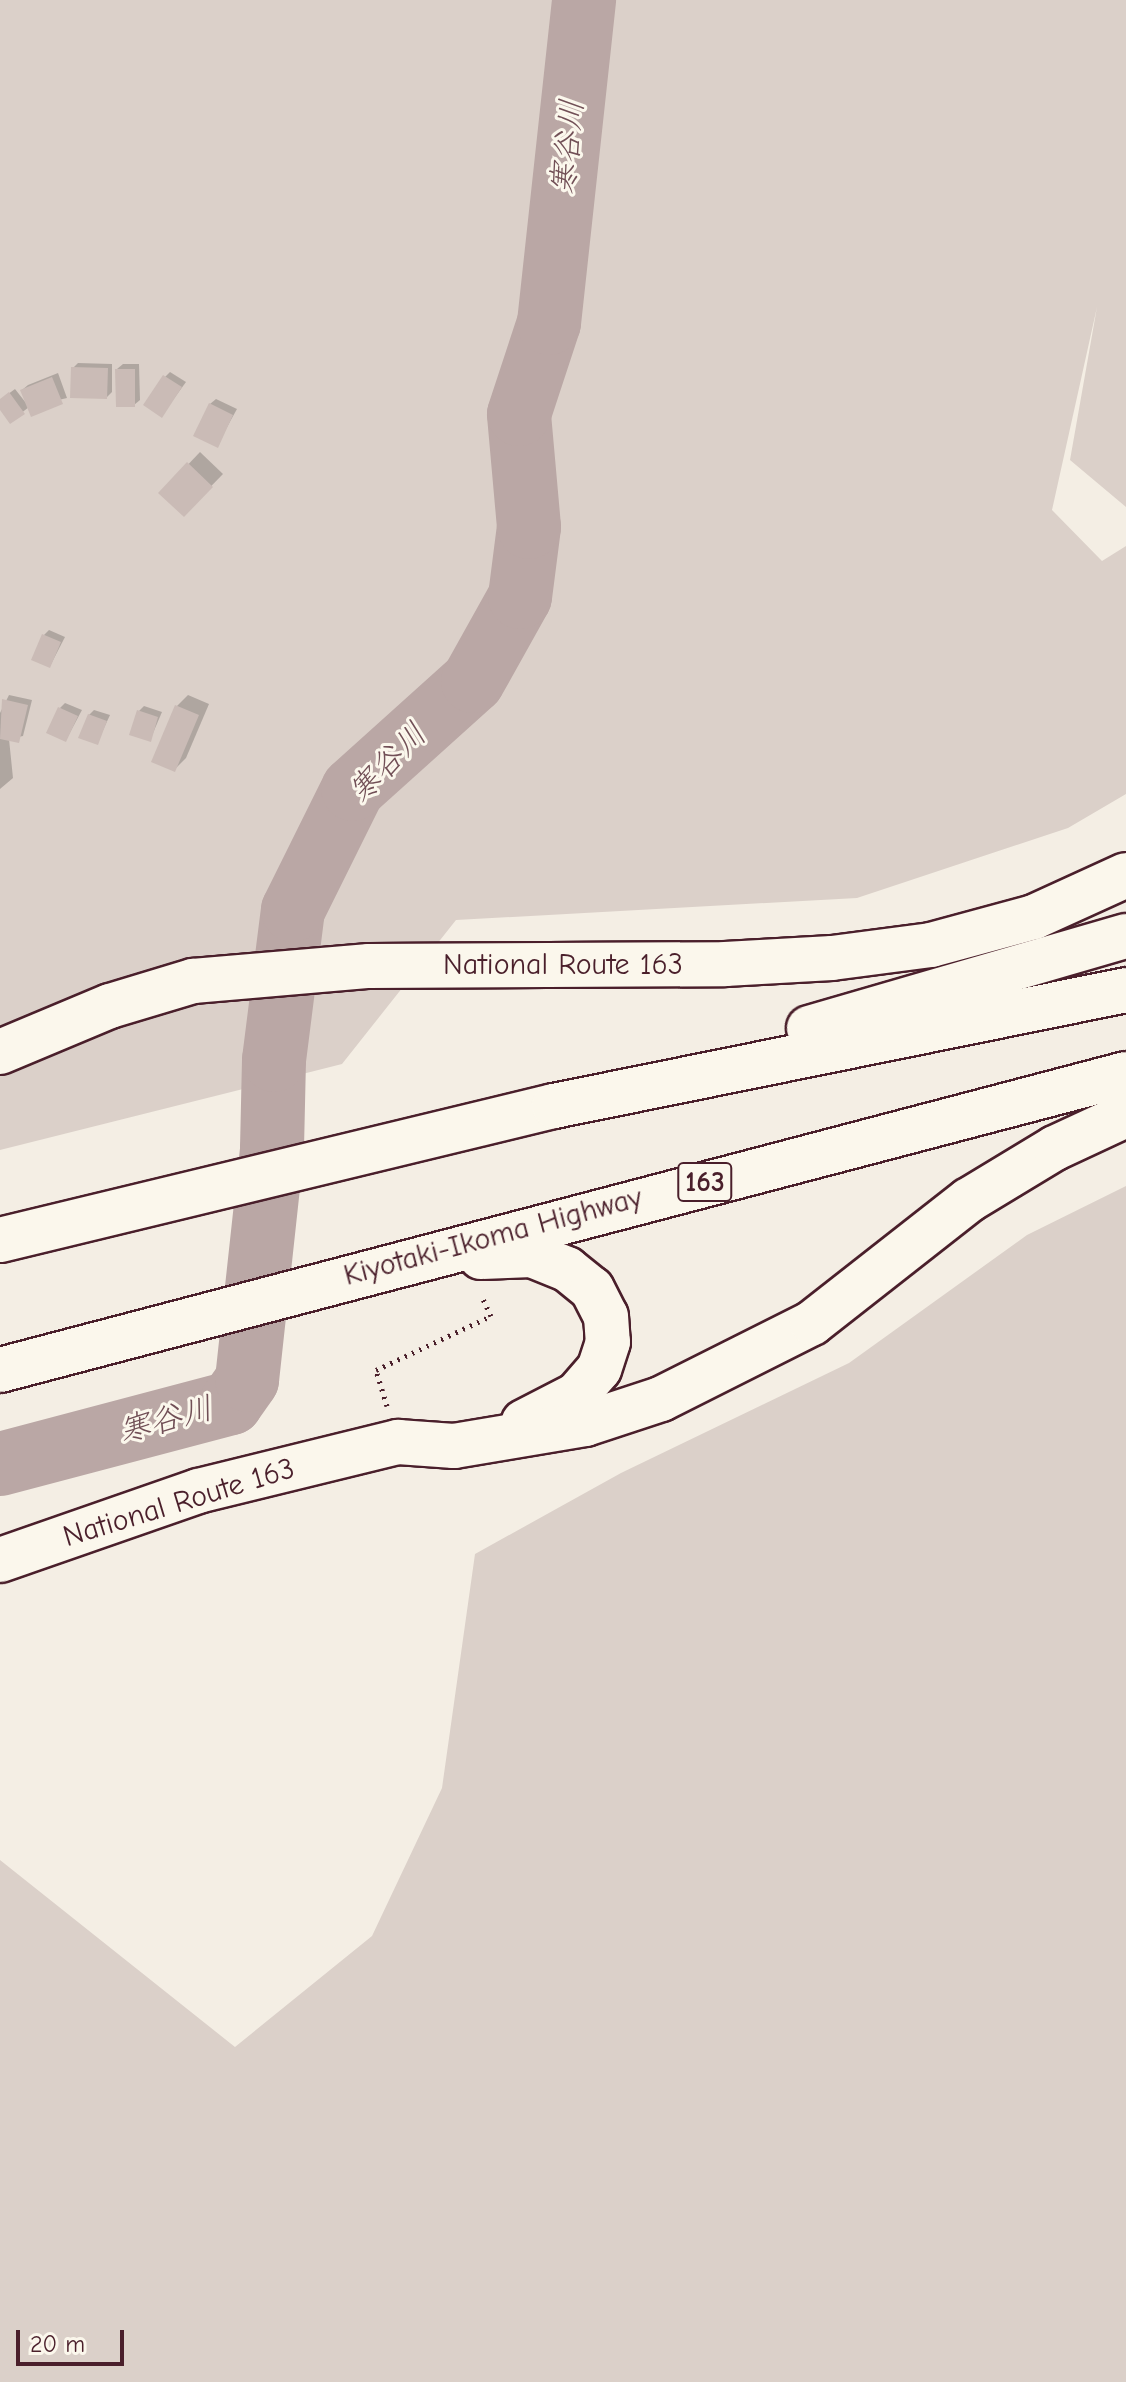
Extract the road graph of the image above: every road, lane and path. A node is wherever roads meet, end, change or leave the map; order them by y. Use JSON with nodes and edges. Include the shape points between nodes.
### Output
{"nodes":[{"id":1,"x":1126,"y":875,"type":"edge"},
{"id":2,"x":1126,"y":936,"type":"edge"},
{"id":3,"x":1126,"y":990,"type":"edge"},
{"id":4,"x":0,"y":1052,"type":"edge"},
{"id":5,"x":1126,"y":1074,"type":"edge"},
{"id":6,"x":554,"y":1106,"type":"junction"},
{"id":7,"x":1126,"y":1115,"type":"edge"},
{"id":8,"x":0,"y":1240,"type":"edge"},
{"id":9,"x":285,"y":1292,"type":"junction"},
{"id":10,"x":480,"y":1292,"type":"dead end"},
{"id":11,"x":0,"y":1370,"type":"edge"},
{"id":12,"x":398,"y":1442,"type":"junction"},
{"id":13,"x":454,"y":1446,"type":"junction"},
{"id":14,"x":0,"y":1560,"type":"edge"}],
"edges":[{"from":1,"to":4,"type":"highway","name":"National Route 163","via":[[1034,917],[931,945],[832,958],[725,964],[369,966],[193,981],[110,1006]]},
{"from":2,"to":6,"type":"highway"},
{"from":3,"to":6,"type":"highway"},
{"from":5,"to":9,"type":"highway","name":"Kiyotaki-Ikoma Highway","number":"163"},
{"from":6,"to":8,"type":"highway"},
{"from":7,"to":13,"type":"highway","number":"163","via":[[1055,1148],[969,1200],[812,1323],[737,1365],[585,1424]]},
{"from":9,"to":11,"type":"highway","name":"Kiyotaki-Ikoma Highway","number":"163"},
{"from":9,"to":13,"type":"highway","number":"163","via":[[488,1255],[532,1255],[567,1269],[592,1289],[606,1316],[608,1342],[599,1369],[576,1395],[544,1415]]},
{"from":10,"to":12,"type":"path","via":[[491,1316],[376,1370]]},
{"from":12,"to":13,"type":"highway","name":"National Route 163","number":"163"},
{"from":12,"to":14,"type":"highway","name":"National Route 163","number":"163","via":[[198,1491]]}]}
